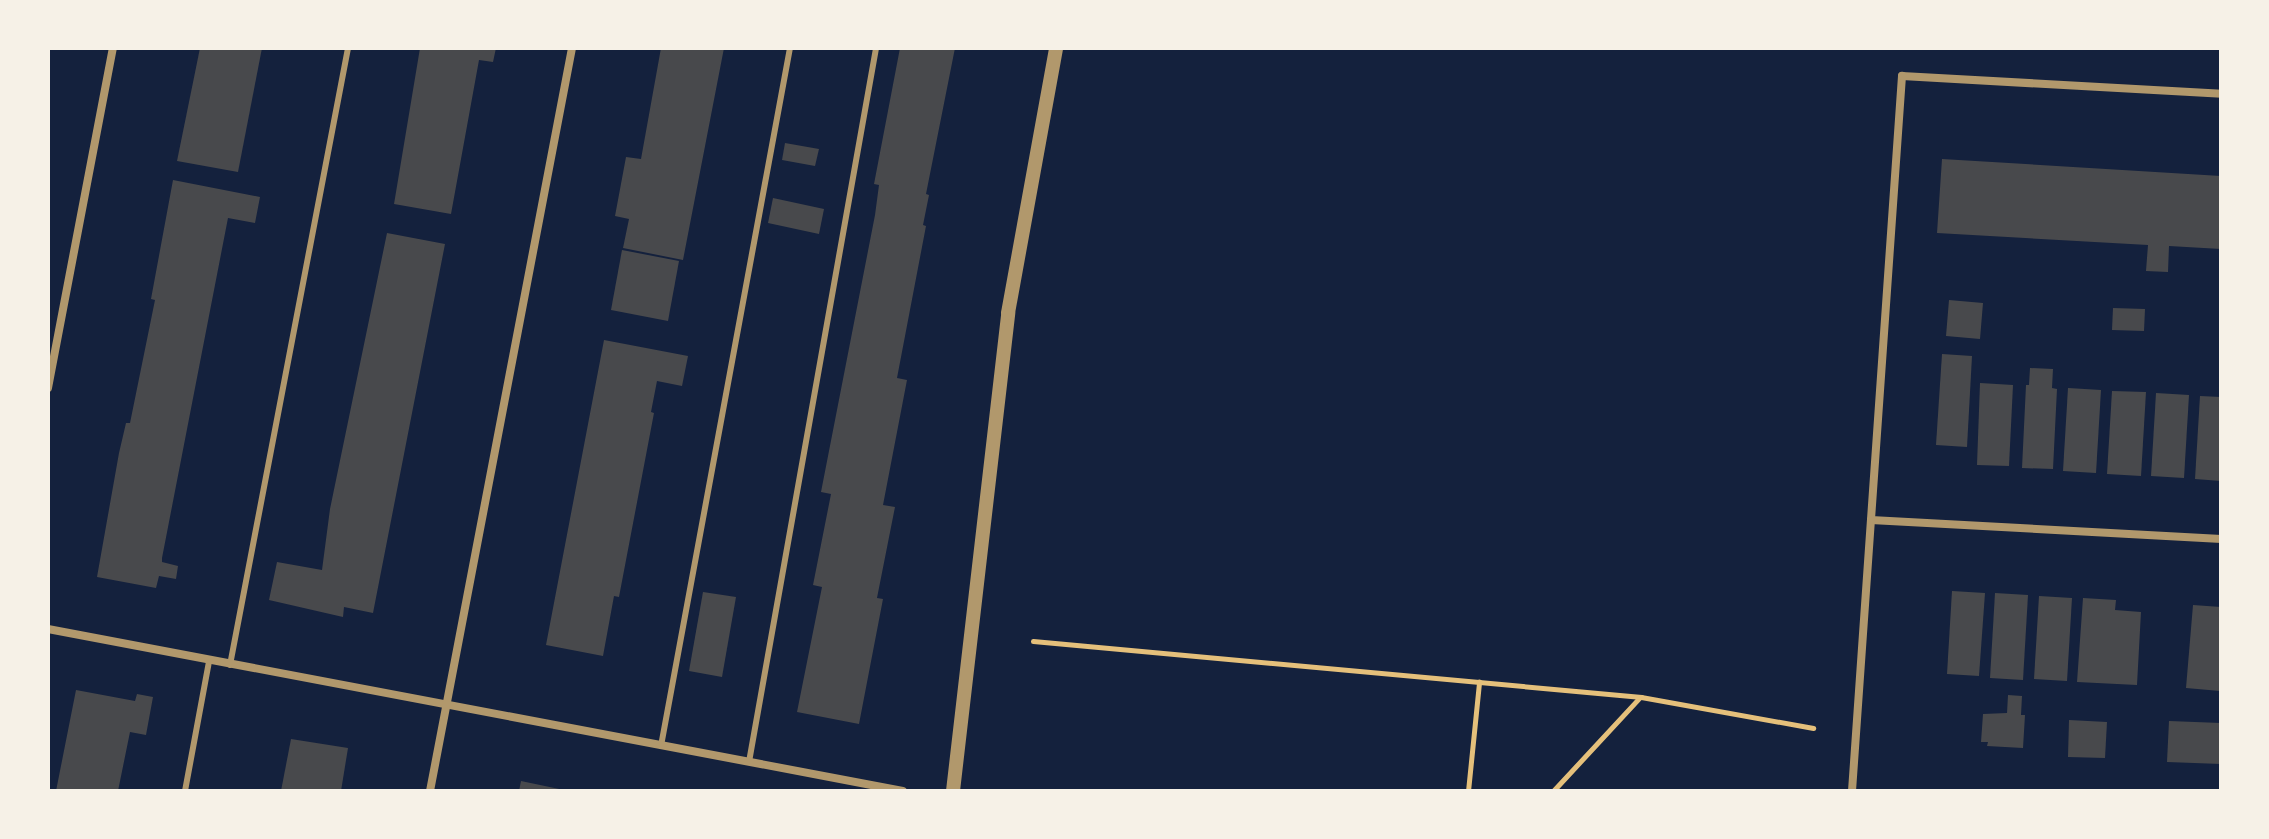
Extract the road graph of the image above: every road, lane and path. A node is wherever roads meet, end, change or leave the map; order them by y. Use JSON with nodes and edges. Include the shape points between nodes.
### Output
{"nodes":[{"id":1,"x":113,"y":48,"type":"edge"},
{"id":2,"x":348,"y":48,"type":"edge"},
{"id":3,"x":572,"y":48,"type":"edge"},
{"id":4,"x":790,"y":48,"type":"edge"},
{"id":5,"x":876,"y":48,"type":"edge"},
{"id":6,"x":1056,"y":48,"type":"edge"},
{"id":7,"x":2221,"y":94,"type":"edge"},
{"id":8,"x":48,"y":388,"type":"edge"},
{"id":9,"x":1871,"y":520,"type":"junction"},
{"id":10,"x":2221,"y":539,"type":"edge"},
{"id":11,"x":48,"y":629,"type":"edge"},
{"id":12,"x":1033,"y":641,"type":"dead end"},
{"id":13,"x":209,"y":661,"type":"junction"},
{"id":14,"x":230,"y":665,"type":"junction"},
{"id":15,"x":1479,"y":682,"type":"junction"},
{"id":16,"x":1641,"y":697,"type":"junction"},
{"id":17,"x":447,"y":705,"type":"junction"},
{"id":18,"x":1813,"y":728,"type":"dead end"},
{"id":19,"x":661,"y":746,"type":"junction"},
{"id":20,"x":749,"y":762,"type":"junction"},
{"id":21,"x":185,"y":791,"type":"edge"},
{"id":22,"x":430,"y":791,"type":"edge"},
{"id":23,"x":903,"y":791,"type":"edge"},
{"id":24,"x":953,"y":791,"type":"edge"},
{"id":25,"x":1468,"y":791,"type":"edge"},
{"id":26,"x":1553,"y":791,"type":"edge"},
{"id":27,"x":1852,"y":791,"type":"edge"}],
"edges":[{"from":1,"to":8,"type":"street"},
{"from":2,"to":14,"type":"lane"},
{"from":3,"to":17,"type":"street"},
{"from":4,"to":19,"type":"lane"},
{"from":5,"to":20,"type":"lane"},
{"from":6,"to":24,"type":"street","via":[[1008,313]]},
{"from":7,"to":9,"type":"street","via":[[1902,76]]},
{"from":9,"to":10,"type":"street"},
{"from":9,"to":27,"type":"street"},
{"from":11,"to":13,"type":"street"},
{"from":12,"to":15,"type":"path"},
{"from":13,"to":14,"type":"street"},
{"from":13,"to":21,"type":"lane"},
{"from":14,"to":17,"type":"street"},
{"from":15,"to":16,"type":"path"},
{"from":15,"to":25,"type":"path"},
{"from":16,"to":18,"type":"path"},
{"from":16,"to":26,"type":"path"},
{"from":17,"to":19,"type":"street"},
{"from":17,"to":22,"type":"street"},
{"from":19,"to":20,"type":"street"},
{"from":20,"to":23,"type":"street"}]}
